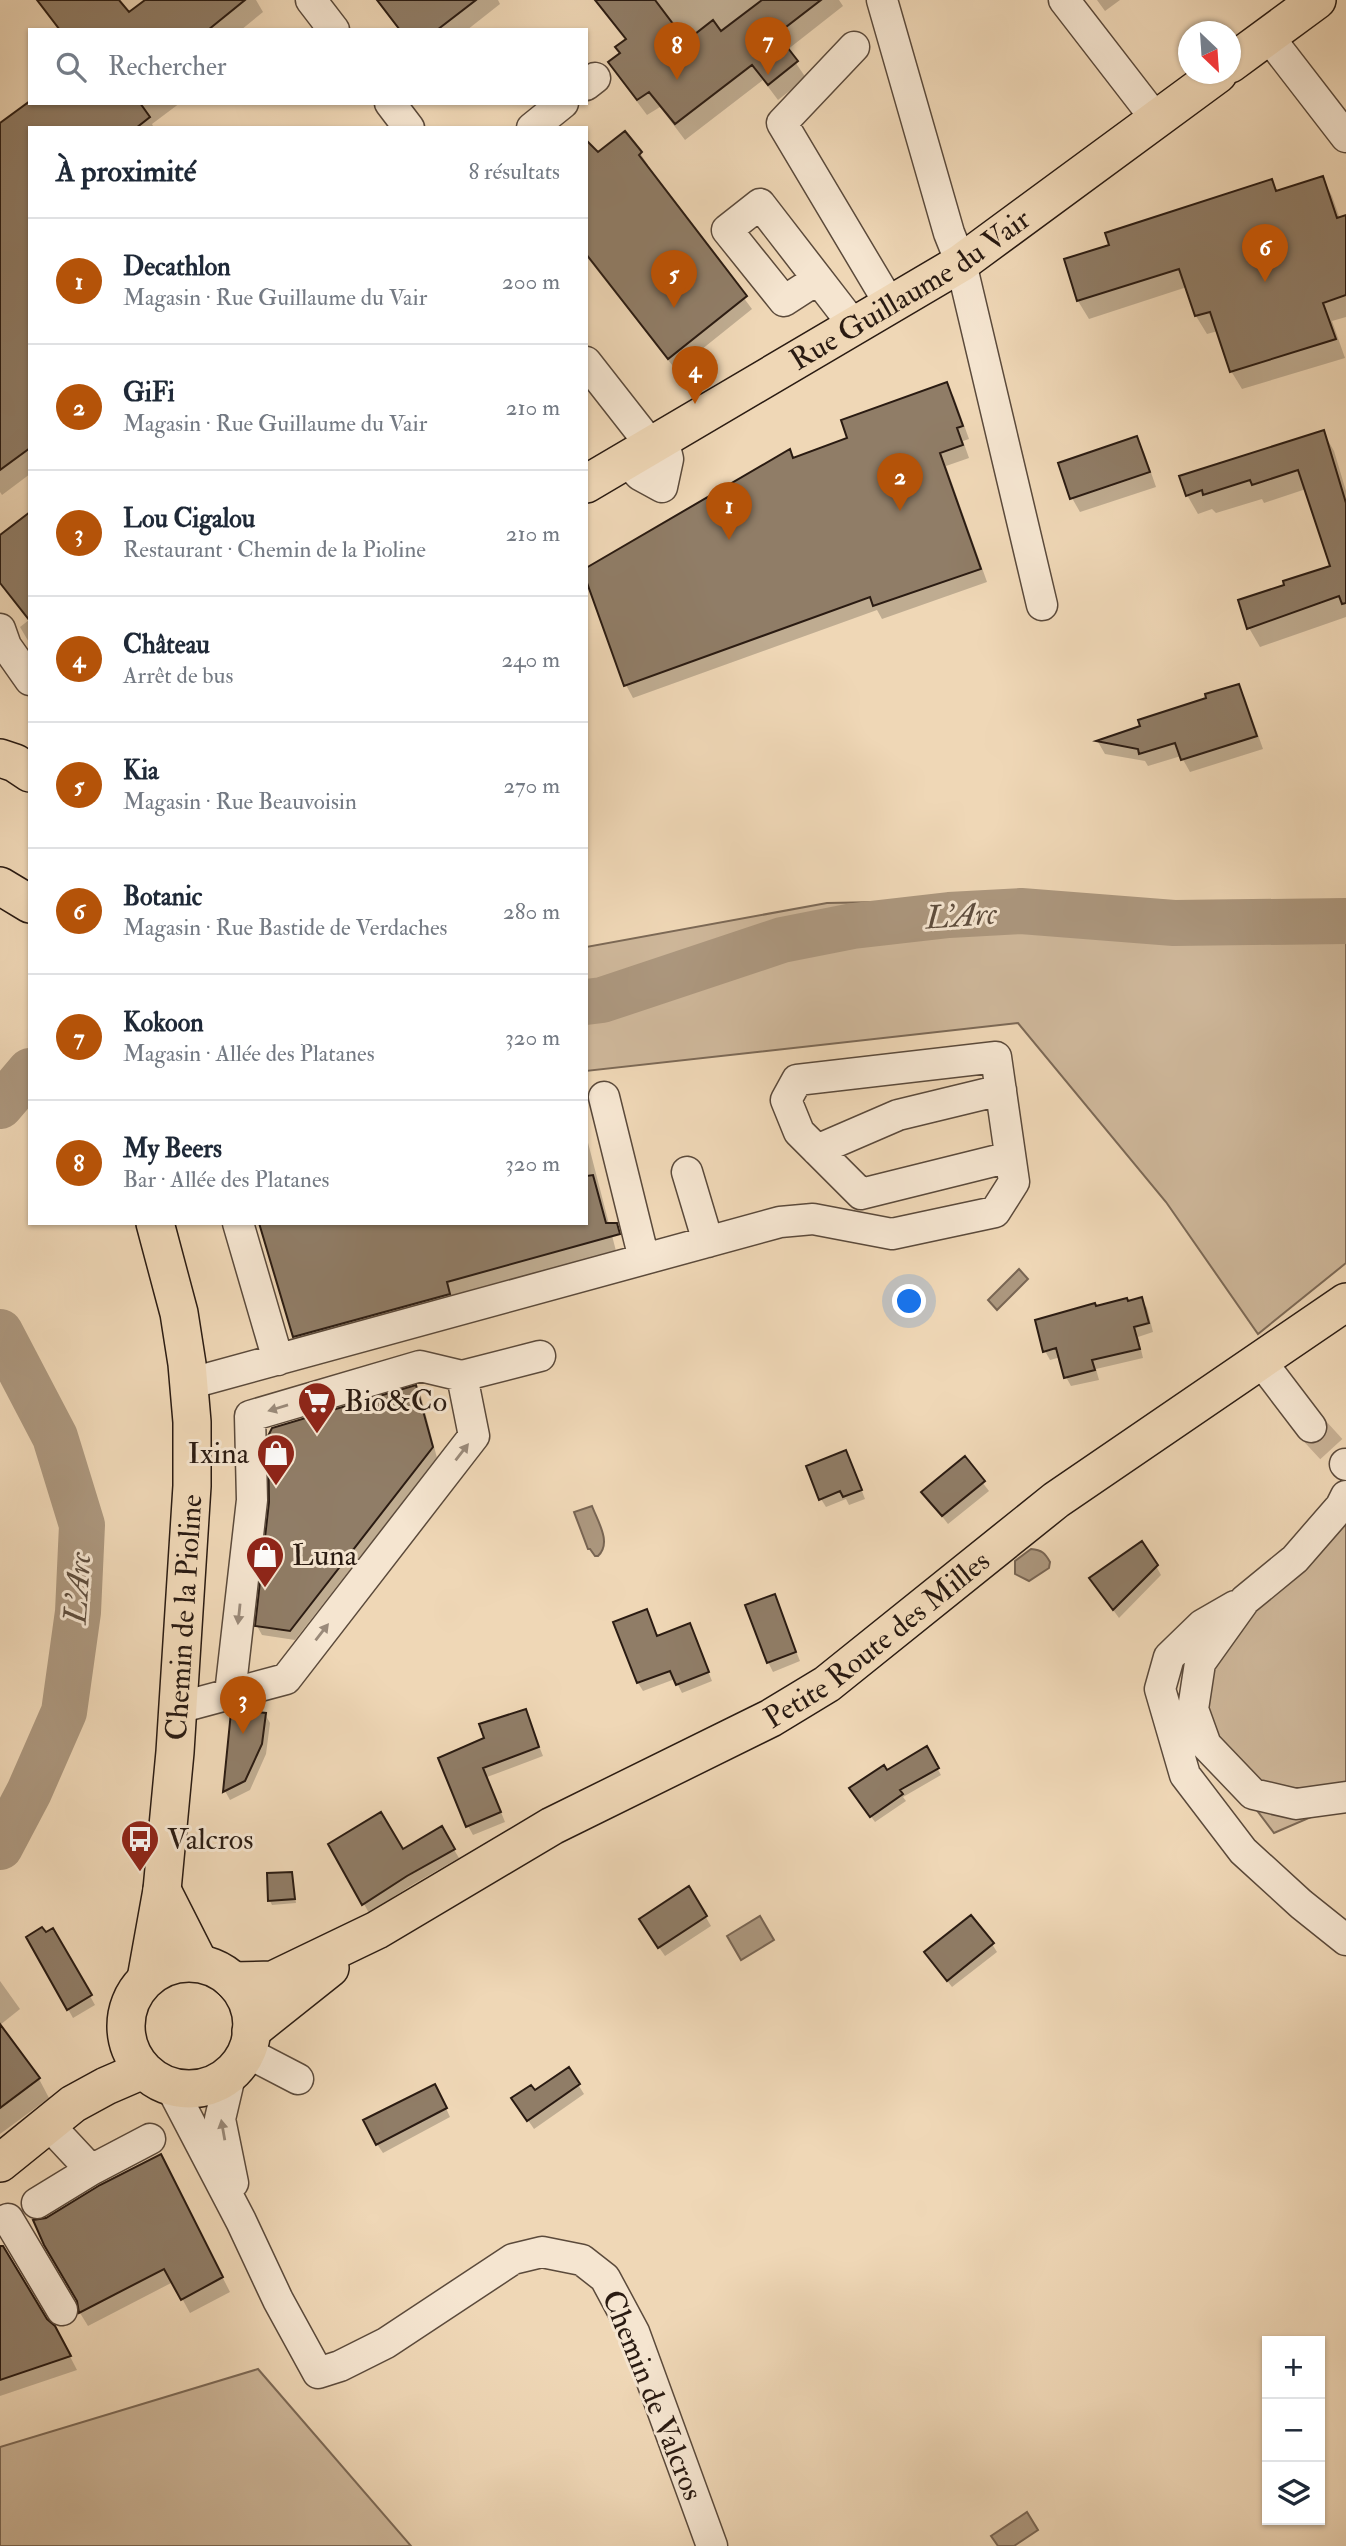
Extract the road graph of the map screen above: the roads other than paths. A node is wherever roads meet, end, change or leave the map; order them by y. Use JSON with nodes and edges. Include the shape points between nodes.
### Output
{"nodes":[{"id":1,"x":311,"y":0,"type":"edge"},
{"id":2,"x":882,"y":0,"type":"edge"},
{"id":3,"x":1063,"y":0,"type":"edge"},
{"id":4,"x":1317,"y":0,"type":"edge"},
{"id":5,"x":332,"y":28,"type":"edge"},
{"id":6,"x":1268,"y":36,"type":"junction"},
{"id":7,"x":854,"y":47,"type":"dead end"},
{"id":8,"x":1241,"y":56,"type":"edge"},
{"id":9,"x":1204,"y":84,"type":"edge"},
{"id":10,"x":391,"y":105,"type":"edge"},
{"id":11,"x":561,"y":105,"type":"edge"},
{"id":12,"x":1156,"y":119,"type":"junction"},
{"id":13,"x":407,"y":126,"type":"edge"},
{"id":14,"x":534,"y":126,"type":"edge"},
{"id":15,"x":1346,"y":137,"type":"edge"},
{"id":16,"x":961,"y":263,"type":"junction"},
{"id":17,"x":818,"y":279,"type":"dead end"},
{"id":18,"x":891,"y":306,"type":"junction"},
{"id":19,"x":855,"y":327,"type":"junction"},
{"id":20,"x":588,"y":365,"type":"edge"},
{"id":21,"x":647,"y":448,"type":"junction"},
{"id":22,"x":588,"y":483,"type":"edge"},
{"id":23,"x":1042,"y":606,"type":"dead end"},
{"id":24,"x":0,"y":629,"type":"edge"},
{"id":25,"x":28,"y":677,"type":"edge"},
{"id":26,"x":28,"y":871,"type":"edge"},
{"id":27,"x":0,"y":885,"type":"edge"},
{"id":28,"x":28,"y":903,"type":"edge"},
{"id":29,"x":1001,"y":1090,"type":"junction"},
{"id":30,"x":604,"y":1097,"type":"dead end"},
{"id":31,"x":817,"y":1150,"type":"junction"},
{"id":32,"x":1010,"y":1157,"type":"junction"},
{"id":33,"x":687,"y":1171,"type":"dead end"},
{"id":34,"x":156,"y":1225,"type":"edge"},
{"id":35,"x":239,"y":1225,"type":"edge"},
{"id":36,"x":708,"y":1242,"type":"junction"},
{"id":37,"x":644,"y":1259,"type":"junction"},
{"id":38,"x":1346,"y":1303,"type":"edge"},
{"id":39,"x":540,"y":1356,"type":"dead end"},
{"id":40,"x":278,"y":1360,"type":"junction"},
{"id":41,"x":1259,"y":1360,"type":"junction"},
{"id":42,"x":462,"y":1376,"type":"junction"},
{"id":43,"x":188,"y":1384,"type":"junction"},
{"id":44,"x":1311,"y":1427,"type":"tunnel mouth"},
{"id":45,"x":1346,"y":1496,"type":"edge"},
{"id":46,"x":1245,"y":1600,"type":"junction"},
{"id":47,"x":230,"y":1694,"type":"junction"},
{"id":48,"x":178,"y":1708,"type":"junction"},
{"id":49,"x":1346,"y":1797,"type":"edge"},
{"id":50,"x":162,"y":1890,"type":"junction"},
{"id":51,"x":377,"y":1930,"type":"junction"},
{"id":52,"x":1346,"y":1940,"type":"edge"},
{"id":53,"x":199,"y":1964,"type":"junction"},
{"id":54,"x":146,"y":1979,"type":"junction"},
{"id":55,"x":233,"y":1981,"type":"junction"},
{"id":56,"x":125,"y":2032,"type":"junction"},
{"id":57,"x":243,"y":2052,"type":"junction"},
{"id":58,"x":157,"y":2078,"type":"junction"},
{"id":59,"x":298,"y":2079,"type":"dead end"},
{"id":60,"x":60,"y":2114,"type":"junction"},
{"id":61,"x":150,"y":2139,"type":"dead end"},
{"id":62,"x":0,"y":2163,"type":"edge"},
{"id":63,"x":91,"y":2170,"type":"junction"},
{"id":64,"x":37,"y":2203,"type":"dead end"},
{"id":65,"x":3,"y":2218,"type":"edge"},
{"id":66,"x":241,"y":2221,"type":"junction"},
{"id":67,"x":62,"y":2310,"type":"dead end"},
{"id":68,"x":712,"y":2546,"type":"edge"}],
"edges":[{"from":1,"to":5,"type":"street"},
{"from":2,"to":16,"type":"street"},
{"from":3,"to":12,"type":"street"},
{"from":4,"to":6,"type":"main road"},
{"from":6,"to":8,"type":"main road"},
{"from":6,"to":15,"type":"street"},
{"from":7,"to":18,"type":"street","via":[[782,123]]},
{"from":9,"to":12,"type":"main road","name":"Rue Guillaume du Vair"},
{"from":10,"to":13,"type":"street"},
{"from":11,"to":14,"type":"street"},
{"from":12,"to":16,"type":"main road","name":"Rue Guillaume du Vair"},
{"from":16,"to":18,"type":"main road","name":"Rue Guillaume du Vair"},
{"from":16,"to":23,"type":"street"},
{"from":17,"to":19,"type":"street"},
{"from":18,"to":19,"type":"main road","name":"Rue Guillaume du Vair"},
{"from":19,"to":21,"type":"main road","name":"Rue Guillaume du Vair"},
{"from":20,"to":21,"type":"street"},
{"from":21,"to":22,"type":"main road","name":"Rue Guillaume du Vair"},
{"from":24,"to":25,"type":"street"},
{"from":26,"to":27,"type":"main road"},
{"from":27,"to":28,"type":"main road"},
{"from":29,"to":31,"type":"street","via":[[898,1115]]},
{"from":29,"to":31,"type":"street","via":[[996,1057],[797,1080],[786,1100],[799,1132]]},
{"from":29,"to":32,"type":"street"},
{"from":30,"to":37,"type":"street"},
{"from":31,"to":32,"type":"street","via":[[861,1194]]},
{"from":32,"to":36,"type":"street","via":[[1014,1182],[995,1212],[892,1234],[813,1219],[780,1222]]},
{"from":33,"to":36,"type":"street"},
{"from":34,"to":43,"type":"main road","name":"Chemin de la Pioline","via":[[179,1312]]},
{"from":35,"to":40,"type":"street"},
{"from":36,"to":37,"type":"street"},
{"from":37,"to":40,"type":"street"},
{"from":38,"to":41,"type":"main road","name":"Petite Route des Milles"},
{"from":39,"to":42,"type":"street"},
{"from":40,"to":43,"type":"street"},
{"from":41,"to":44,"type":"street"},
{"from":41,"to":51,"type":"main road","name":"Petite Route des Milles","via":[[1056,1500],[827,1684],[771,1718],[552,1826]]},
{"from":47,"to":42,"type":"street","one_way":true,"via":[[286,1679],[474,1436]]},
{"from":42,"to":47,"type":"street","one_way":true,"via":[[420,1366],[250,1416],[252,1500]]},
{"from":43,"to":48,"type":"main road","name":"Chemin de la Pioline","via":[[192,1486]]},
{"from":45,"to":46,"type":"street","via":[[1295,1559]]},
{"from":46,"to":49,"type":"street","via":[[1200,1663],[1193,1709],[1206,1745],[1253,1794],[1296,1804]]},
{"from":46,"to":52,"type":"street","via":[[1202,1625],[1169,1657],[1160,1689],[1181,1763],[1185,1775],[1243,1851]]},
{"from":47,"to":48,"type":"street"},
{"from":48,"to":50,"type":"main road","name":"Chemin de la Pioline"},
{"from":50,"to":53,"type":"main road"},
{"from":50,"to":54,"type":"main road","name":"Chemin de la Pioline"},
{"from":51,"to":55,"type":"main road","name":"Petite Route des Milles","via":[[273,1980]]},
{"from":51,"to":57,"type":"main road","name":"Petite Route des Milles"},
{"from":53,"to":54,"type":"main road","via":[[180,1963]]},
{"from":53,"to":55,"type":"main road"},
{"from":54,"to":56,"type":"main road","via":[[134,1994]]},
{"from":55,"to":57,"type":"main road","via":[[248,2004]]},
{"from":56,"to":58,"type":"main road","via":[[131,2053]]},
{"from":56,"to":60,"type":"main road"},
{"from":57,"to":58,"type":"main road","via":[[213,2084],[192,2089]]},
{"from":57,"to":59,"type":"street"},
{"from":66,"to":57,"type":"street","name":"Chemin de Valcros","one_way":true,"via":[[220,2119]]},
{"from":58,"to":60,"type":"main road","via":[[106,2086]]},
{"from":58,"to":66,"type":"street","name":"Chemin de Valcros"},
{"from":60,"to":62,"type":"main road"},
{"from":60,"to":63,"type":"street"},
{"from":61,"to":63,"type":"street"},
{"from":63,"to":64,"type":"street"},
{"from":65,"to":67,"type":"street"},
{"from":66,"to":68,"type":"street","name":"Chemin de Valcros","via":[[318,2373],[386,2343],[513,2259],[542,2252],[582,2260],[605,2278],[634,2332]]}]}
